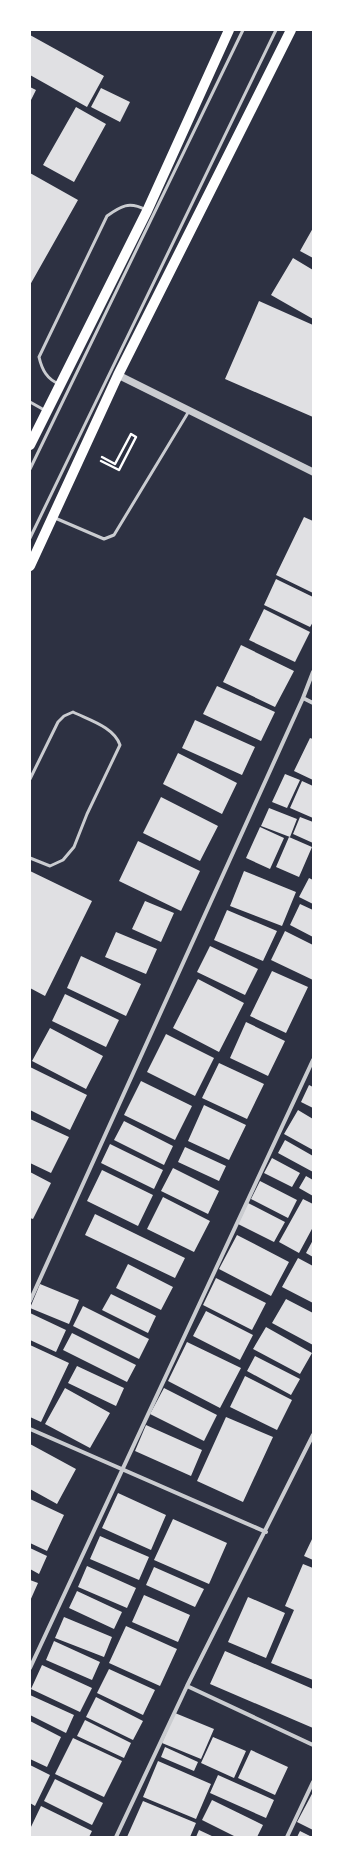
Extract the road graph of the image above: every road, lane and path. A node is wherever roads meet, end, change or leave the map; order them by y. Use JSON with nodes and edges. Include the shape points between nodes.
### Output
{"nodes":[{"id":1,"x":229,"y":30,"type":"edge"},
{"id":2,"x":243,"y":30,"type":"edge"},
{"id":3,"x":276,"y":30,"type":"edge"},
{"id":4,"x":291,"y":30,"type":"edge"},
{"id":5,"x":147,"y":211,"type":"junction"},
{"id":6,"x":118,"y":375,"type":"junction"},
{"id":7,"x":61,"y":385,"type":"junction"},
{"id":8,"x":30,"y":402,"type":"edge"},
{"id":9,"x":189,"y":411,"type":"junction"},
{"id":10,"x":47,"y":412,"type":"junction"},
{"id":11,"x":30,"y":445,"type":"edge"},
{"id":12,"x":115,"y":464,"type":"dead end"},
{"id":13,"x":30,"y":469,"type":"edge"},
{"id":14,"x":119,"y":470,"type":"dead end"},
{"id":15,"x":313,"y":472,"type":"edge"},
{"id":16,"x":53,"y":517,"type":"junction"},
{"id":17,"x":30,"y":538,"type":"edge"},
{"id":18,"x":30,"y":566,"type":"edge"},
{"id":19,"x":313,"y":672,"type":"edge"},
{"id":20,"x":303,"y":698,"type":"junction"},
{"id":21,"x":313,"y":703,"type":"edge"},
{"id":22,"x":30,"y":779,"type":"edge"},
{"id":23,"x":30,"y":858,"type":"edge"},
{"id":24,"x":313,"y":1060,"type":"edge"},
{"id":25,"x":30,"y":1301,"type":"edge"},
{"id":26,"x":30,"y":1429,"type":"edge"},
{"id":27,"x":313,"y":1436,"type":"edge"},
{"id":28,"x":122,"y":1469,"type":"junction"},
{"id":29,"x":266,"y":1532,"type":"junction"},
{"id":30,"x":30,"y":1668,"type":"edge"},
{"id":31,"x":187,"y":1686,"type":"junction"},
{"id":32,"x":313,"y":1745,"type":"edge"},
{"id":33,"x":313,"y":1782,"type":"edge"},
{"id":34,"x":116,"y":1837,"type":"edge"},
{"id":35,"x":287,"y":1837,"type":"edge"}],
"edges":[{"from":1,"to":5,"type":"main road"},
{"from":2,"to":13,"type":"lane"},
{"from":3,"to":17,"type":"lane"},
{"from":4,"to":6,"type":"main road"},
{"from":5,"to":7,"type":"main road"},
{"from":5,"to":7,"type":"lane","via":[[138,206],[122,205],[107,216],[39,357],[41,369],[52,382]]},
{"from":6,"to":9,"type":"street"},
{"from":6,"to":16,"type":"main road"},
{"from":7,"to":10,"type":"main road"},
{"from":8,"to":10,"type":"lane"},
{"from":9,"to":15,"type":"street"},
{"from":9,"to":16,"type":"lane","via":[[114,535],[104,540]]},
{"from":10,"to":11,"type":"main road"},
{"from":12,"to":14,"type":"path","via":[[131,434],[136,436]]},
{"from":16,"to":18,"type":"main road"},
{"from":19,"to":20,"type":"street"},
{"from":20,"to":21,"type":"street"},
{"from":20,"to":25,"type":"street"},
{"from":22,"to":23,"type":"lane","via":[[58,722],[64,716],[73,712],[108,729],[117,737],[120,745],[74,847],[63,860],[50,866]]},
{"from":24,"to":28,"type":"street"},
{"from":26,"to":28,"type":"street"},
{"from":27,"to":29,"type":"street"},
{"from":28,"to":29,"type":"street"},
{"from":28,"to":30,"type":"street"},
{"from":29,"to":31,"type":"street"},
{"from":31,"to":32,"type":"street"},
{"from":31,"to":34,"type":"street"},
{"from":33,"to":35,"type":"street"}]}
